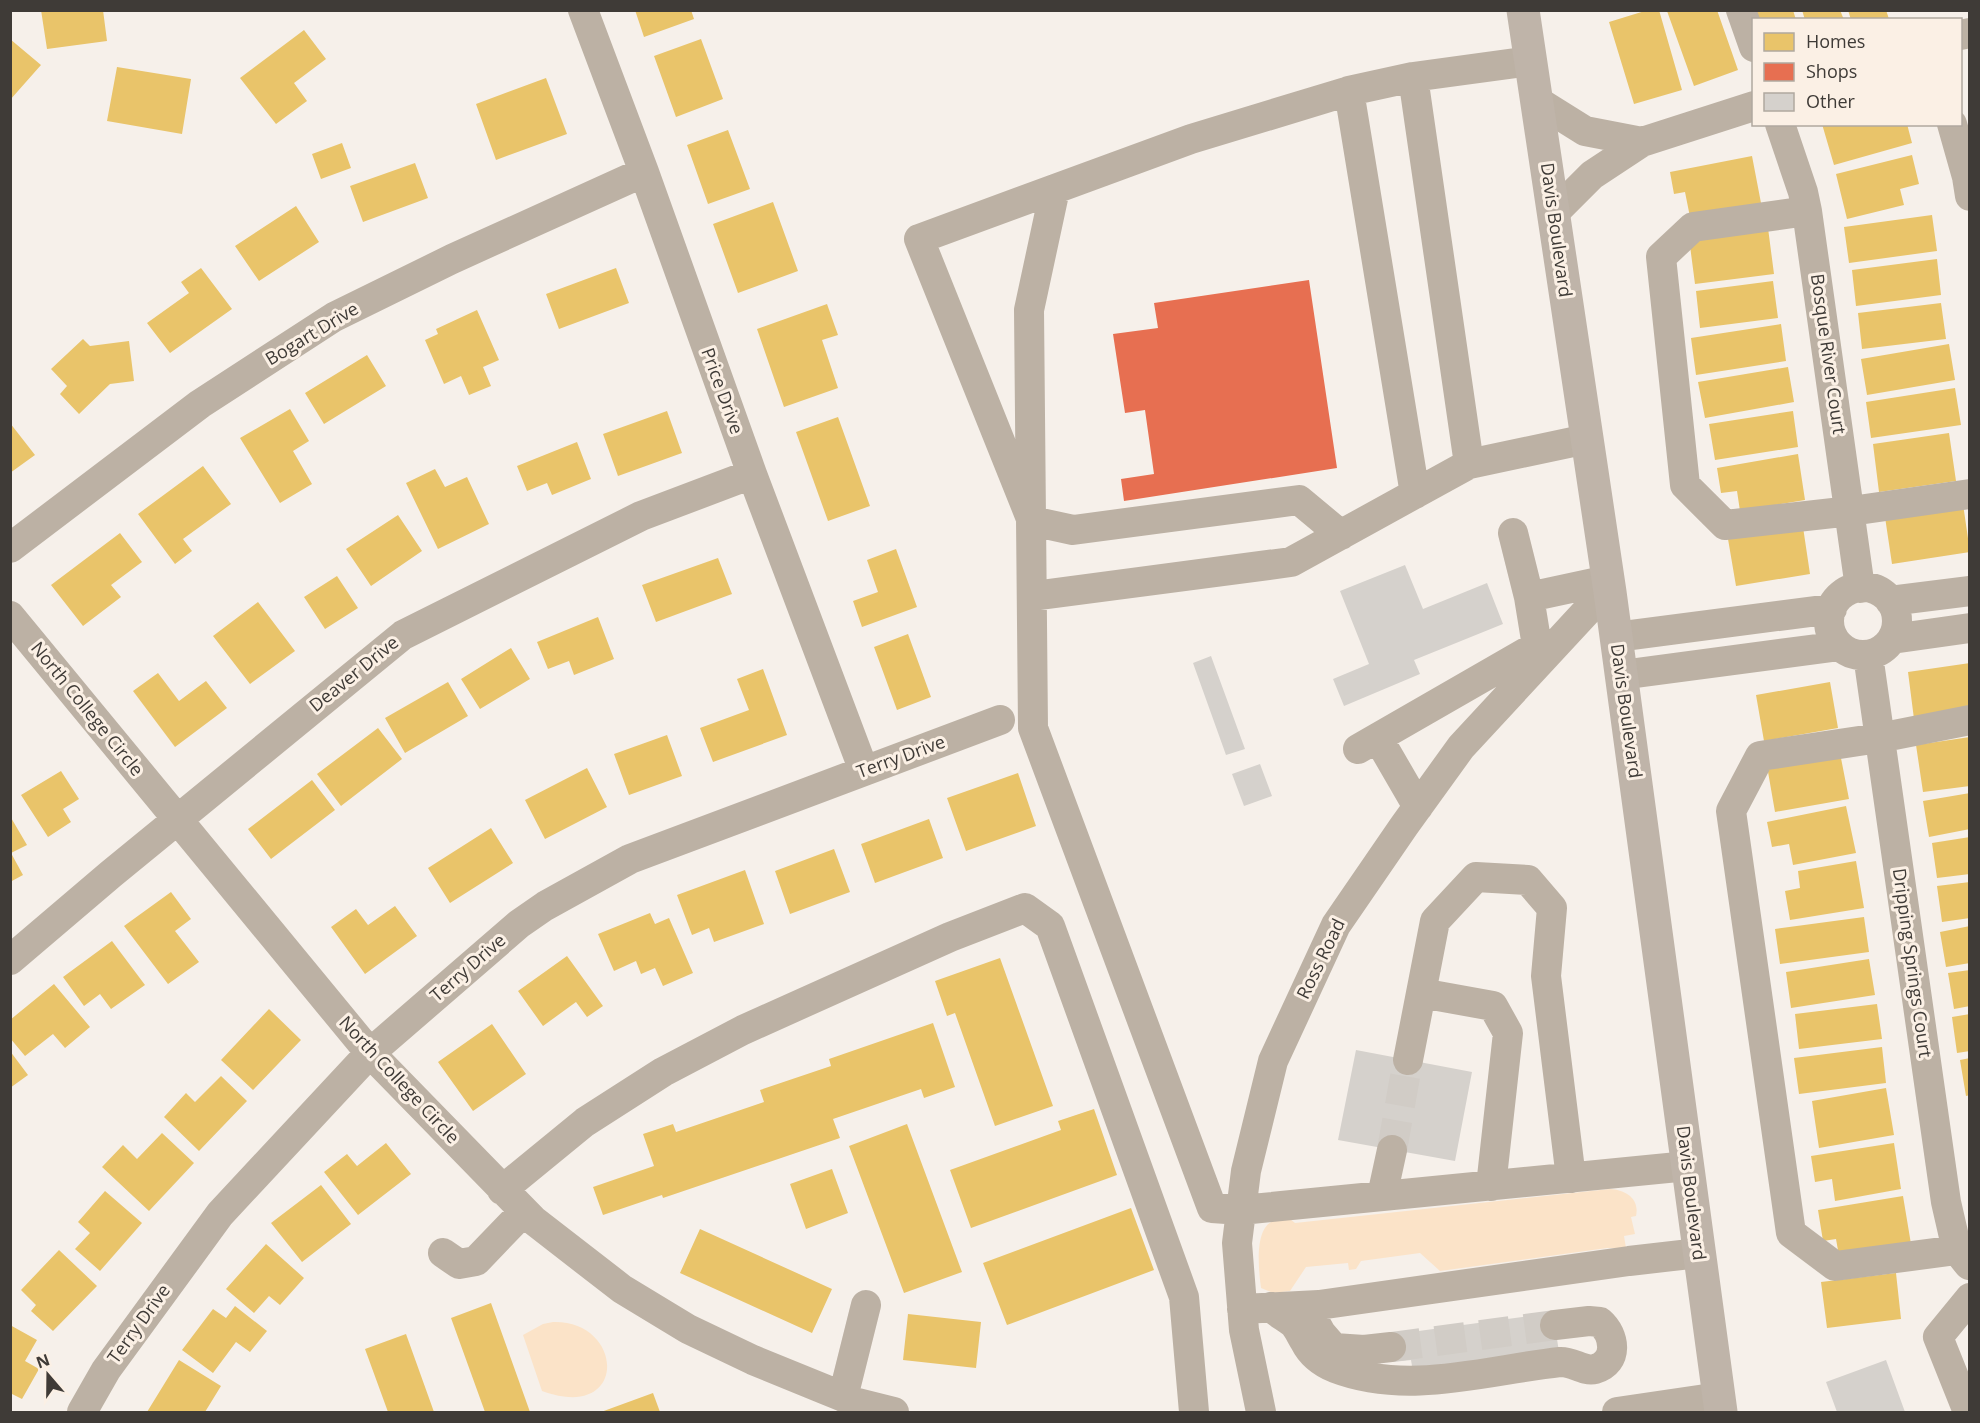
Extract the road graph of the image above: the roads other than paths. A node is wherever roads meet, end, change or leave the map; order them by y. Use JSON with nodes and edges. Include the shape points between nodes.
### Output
{"nodes":[{"id":1,"x":584,"y":10,"type":"edge"},
{"id":2,"x":1523,"y":10,"type":"edge"},
{"id":3,"x":1741,"y":10,"type":"edge"},
{"id":4,"x":1752,"y":41,"type":"edge"},
{"id":5,"x":1531,"y":61,"type":"junction"},
{"id":6,"x":1413,"y":76,"type":"junction"},
{"id":7,"x":1349,"y":91,"type":"junction"},
{"id":8,"x":1537,"y":101,"type":"junction"},
{"id":9,"x":1752,"y":107,"type":"edge"},
{"id":10,"x":1781,"y":126,"type":"edge"},
{"id":11,"x":1953,"y":126,"type":"edge"},
{"id":12,"x":1642,"y":142,"type":"junction"},
{"id":13,"x":644,"y":172,"type":"junction"},
{"id":14,"x":1054,"y":189,"type":"junction"},
{"id":15,"x":1970,"y":196,"type":"edge"},
{"id":16,"x":1807,"y":211,"type":"junction"},
{"id":17,"x":1554,"y":213,"type":"junction"},
{"id":18,"x":1587,"y":439,"type":"junction"},
{"id":19,"x":1469,"y":464,"type":"junction"},
{"id":20,"x":752,"y":474,"type":"junction"},
{"id":21,"x":1415,"y":494,"type":"junction"},
{"id":22,"x":1970,"y":494,"type":"edge"},
{"id":23,"x":1851,"y":511,"type":"junction"},
{"id":24,"x":1032,"y":521,"type":"junction"},
{"id":25,"x":1513,"y":533,"type":"dead end"},
{"id":26,"x":1341,"y":534,"type":"junction"},
{"id":27,"x":10,"y":548,"type":"edge"},
{"id":28,"x":1609,"y":586,"type":"junction"},
{"id":29,"x":1860,"y":588,"type":"junction"},
{"id":30,"x":1970,"y":591,"type":"edge"},
{"id":31,"x":1033,"y":596,"type":"junction"},
{"id":32,"x":1529,"y":597,"type":"junction"},
{"id":33,"x":1890,"y":601,"type":"junction"},
{"id":34,"x":1832,"y":609,"type":"junction"},
{"id":35,"x":10,"y":616,"type":"edge"},
{"id":36,"x":1970,"y":628,"type":"edge"},
{"id":37,"x":1616,"y":637,"type":"junction"},
{"id":38,"x":1840,"y":646,"type":"junction"},
{"id":39,"x":1880,"y":647,"type":"junction"},
{"id":40,"x":1486,"y":675,"type":"junction"},
{"id":41,"x":1621,"y":675,"type":"junction"},
{"id":42,"x":1502,"y":703,"type":"junction"},
{"id":43,"x":1000,"y":720,"type":"dead end"},
{"id":44,"x":1970,"y":720,"type":"edge"},
{"id":45,"x":1879,"y":738,"type":"junction"},
{"id":46,"x":864,"y":771,"type":"junction"},
{"id":47,"x":1418,"y":807,"type":"junction"},
{"id":48,"x":178,"y":819,"type":"junction"},
{"id":49,"x":10,"y":960,"type":"edge"},
{"id":50,"x":1421,"y":993,"type":"junction"},
{"id":51,"x":370,"y":1053,"type":"junction"},
{"id":52,"x":1408,"y":1060,"type":"tunnel mouth"},
{"id":53,"x":1392,"y":1150,"type":"tunnel mouth"},
{"id":54,"x":1688,"y":1166,"type":"junction"},
{"id":55,"x":1571,"y":1178,"type":"junction"},
{"id":56,"x":1491,"y":1186,"type":"junction"},
{"id":57,"x":502,"y":1190,"type":"junction"},
{"id":58,"x":1382,"y":1196,"type":"junction"},
{"id":59,"x":1241,"y":1210,"type":"junction"},
{"id":60,"x":524,"y":1211,"type":"junction"},
{"id":61,"x":443,"y":1252,"type":"dead end"},
{"id":62,"x":1699,"y":1253,"type":"junction"},
{"id":63,"x":1963,"y":1258,"type":"edge"},
{"id":64,"x":1970,"y":1298,"type":"edge"},
{"id":65,"x":867,"y":1305,"type":"dead end"},
{"id":66,"x":1312,"y":1305,"type":"junction"},
{"id":67,"x":1256,"y":1308,"type":"junction"},
{"id":68,"x":1555,"y":1325,"type":"tunnel mouth"},
{"id":69,"x":1391,"y":1347,"type":"tunnel mouth"},
{"id":70,"x":827,"y":1400,"type":"edge"},
{"id":71,"x":1720,"y":1405,"type":"edge"},
{"id":72,"x":81,"y":1413,"type":"edge"},
{"id":73,"x":894,"y":1413,"type":"edge"},
{"id":74,"x":1194,"y":1413,"type":"edge"},
{"id":75,"x":1261,"y":1413,"type":"edge"},
{"id":76,"x":1617,"y":1413,"type":"edge"},
{"id":77,"x":1968,"y":1413,"type":"edge"}],
"edges":[{"from":1,"to":13,"type":"street","name":"Price Drive"},
{"from":2,"to":5,"type":"main road","name":"Davis Boulevard"},
{"from":3,"to":4,"type":"street"},
{"from":5,"to":6,"type":"street"},
{"from":5,"to":8,"type":"main road","name":"Davis Boulevard"},
{"from":6,"to":7,"type":"street"},
{"from":6,"to":19,"type":"street"},
{"from":7,"to":14,"type":"street","via":[[1191,139]]},
{"from":7,"to":21,"type":"street"},
{"from":8,"to":12,"type":"street","via":[[1585,131]]},
{"from":8,"to":17,"type":"main road","name":"Davis Boulevard"},
{"from":9,"to":12,"type":"street"},
{"from":10,"to":16,"type":"street","name":"Bosque River Court"},
{"from":11,"to":15,"type":"street"},
{"from":12,"to":17,"type":"street","via":[[1592,175]]},
{"from":13,"to":20,"type":"street","name":"Price Drive"},
{"from":13,"to":27,"type":"street","name":"Bogart Drive","via":[[334,317],[200,404]]},
{"from":14,"to":24,"type":"street","via":[[1029,310]]},
{"from":14,"to":24,"type":"street","via":[[919,239]]},
{"from":16,"to":23,"type":"street","name":"Bosque River Court"},
{"from":16,"to":23,"type":"street","via":[[1693,227],[1661,257],[1685,485],[1725,525]]},
{"from":17,"to":18,"type":"main road","name":"Davis Boulevard"},
{"from":18,"to":19,"type":"street"},
{"from":18,"to":28,"type":"main road","name":"Davis Boulevard"},
{"from":19,"to":21,"type":"street"},
{"from":20,"to":46,"type":"street","name":"Price Drive"},
{"from":20,"to":48,"type":"street","name":"Deaver Drive","via":[[641,516],[403,634]]},
{"from":21,"to":26,"type":"street"},
{"from":22,"to":23,"type":"street"},
{"from":23,"to":29,"type":"street","name":"Bosque River Court"},
{"from":24,"to":26,"type":"street","via":[[1073,530],[1299,500]]},
{"from":24,"to":31,"type":"street"},
{"from":25,"to":32,"type":"street"},
{"from":26,"to":31,"type":"street","via":[[1291,562]]},
{"from":28,"to":32,"type":"street"},
{"from":28,"to":37,"type":"main road","name":"Davis Boulevard"},
{"from":28,"to":42,"type":"street","name":"Ross Road"},
{"from":29,"to":33,"type":"street","via":[[1877,591]]},
{"from":29,"to":34,"type":"street","via":[[1840,597]]},
{"from":30,"to":33,"type":"street"},
{"from":31,"to":59,"type":"street","via":[[1033,728],[1212,1208]]},
{"from":32,"to":40,"type":"street","via":[[1538,646]]},
{"from":33,"to":39,"type":"street","via":[[1897,620]]},
{"from":34,"to":37,"type":"street"},
{"from":34,"to":38,"type":"street","via":[[1830,625]]},
{"from":35,"to":48,"type":"street","name":"North College Circle"},
{"from":36,"to":39,"type":"street"},
{"from":37,"to":41,"type":"main road","name":"Davis Boulevard"},
{"from":38,"to":39,"type":"street","via":[[1853,653]]},
{"from":38,"to":41,"type":"street"},
{"from":39,"to":45,"type":"street","name":"Dripping Springs Court"},
{"from":40,"to":42,"type":"street"},
{"from":40,"to":47,"type":"street","via":[[1368,743]]},
{"from":41,"to":54,"type":"main road","name":"Davis Boulevard"},
{"from":42,"to":47,"type":"street","name":"Ross Road","via":[[1461,747]]},
{"from":43,"to":46,"type":"street","name":"Terry Drive"},
{"from":44,"to":45,"type":"street"},
{"from":45,"to":63,"type":"street","name":"Dripping Springs Court","via":[[1946,1202]]},
{"from":45,"to":63,"type":"street","via":[[1760,756],[1731,811],[1791,1233],[1835,1266]]},
{"from":46,"to":51,"type":"street","name":"Terry Drive","via":[[630,859],[545,906]]},
{"from":47,"to":59,"type":"street","name":"Ross Road","via":[[1336,925],[1273,1061],[1246,1171]]},
{"from":48,"to":49,"type":"street","name":"Deaver Drive"},
{"from":48,"to":51,"type":"street","name":"North College Circle"},
{"from":50,"to":52,"type":"street"},
{"from":50,"to":55,"type":"street","via":[[1435,921],[1476,877],[1528,880],[1552,908],[1546,976]]},
{"from":50,"to":56,"type":"street","via":[[1493,1006],[1508,1033]]},
{"from":51,"to":57,"type":"street","name":"North College Circle"},
{"from":51,"to":72,"type":"street","name":"Terry Drive","via":[[220,1214],[106,1370]]},
{"from":53,"to":58,"type":"street"},
{"from":54,"to":55,"type":"street"},
{"from":54,"to":62,"type":"main road","name":"Davis Boulevard"},
{"from":55,"to":56,"type":"street"},
{"from":56,"to":58,"type":"street"},
{"from":57,"to":60,"type":"street","name":"North College Circle"},
{"from":57,"to":74,"type":"street","via":[[585,1122],[663,1072],[743,1030],[950,937],[1025,908],[1050,927],[1184,1297]]},
{"from":58,"to":59,"type":"street"},
{"from":59,"to":67,"type":"street","name":"Ross Road","via":[[1237,1243]]},
{"from":60,"to":61,"type":"street","via":[[476,1261],[459,1264]]},
{"from":60,"to":70,"type":"street","name":"North College Circle","via":[[622,1289],[688,1329]]},
{"from":62,"to":66,"type":"street"},
{"from":62,"to":71,"type":"main road","name":"Davis Boulevard"},
{"from":64,"to":77,"type":"street","via":[[1938,1337]]},
{"from":65,"to":70,"type":"street"},
{"from":66,"to":67,"type":"street"},
{"from":66,"to":69,"type":"street","via":[[1321,1333],[1334,1348]]},
{"from":67,"to":68,"type":"street","via":[[1293,1323],[1312,1353],[1333,1367],[1371,1377],[1440,1380],[1564,1362],[1590,1370],[1603,1365],[1612,1354],[1609,1332],[1600,1322]]},
{"from":67,"to":75,"type":"street","name":"Ross Road","via":[[1252,1371]]},
{"from":70,"to":73,"type":"street","name":"North College Circle"},
{"from":71,"to":76,"type":"street"}]}
